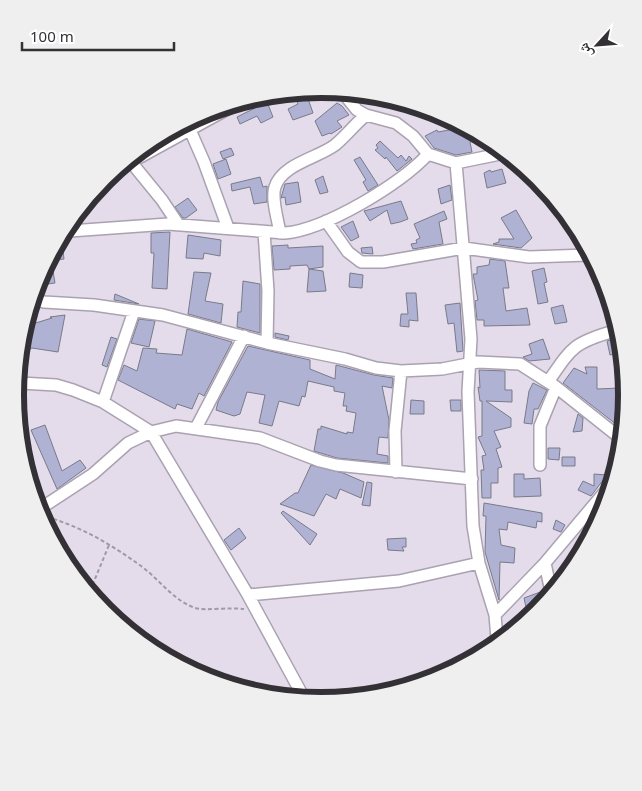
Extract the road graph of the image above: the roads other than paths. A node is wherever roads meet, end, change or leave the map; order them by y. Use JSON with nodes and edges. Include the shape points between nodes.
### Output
{"nodes":[{"id":1,"x":349,"y":100,"type":"edge"},
{"id":2,"x":366,"y":115,"type":"junction"},
{"id":3,"x":203,"y":123,"type":"edge"},
{"id":4,"x":190,"y":130,"type":"junction"},
{"id":5,"x":154,"y":150,"type":"edge"},
{"id":6,"x":428,"y":154,"type":"junction"},
{"id":7,"x":495,"y":155,"type":"edge"},
{"id":8,"x":456,"y":163,"type":"junction"},
{"id":9,"x":133,"y":165,"type":"edge"},
{"id":10,"x":326,"y":221,"type":"junction"},
{"id":11,"x":178,"y":224,"type":"junction"},
{"id":12,"x":228,"y":228,"type":"junction"},
{"id":13,"x":74,"y":231,"type":"edge"},
{"id":14,"x":264,"y":232,"type":"junction"},
{"id":15,"x":280,"y":233,"type":"junction"},
{"id":16,"x":464,"y":248,"type":"junction"},
{"id":17,"x":583,"y":255,"type":"edge"},
{"id":18,"x":39,"y":301,"type":"edge"},
{"id":19,"x":134,"y":312,"type":"junction"},
{"id":20,"x":611,"y":332,"type":"edge"},
{"id":21,"x":244,"y":336,"type":"junction"},
{"id":22,"x":267,"y":343,"type":"junction"},
{"id":23,"x":469,"y":363,"type":"junction"},
{"id":24,"x":401,"y":371,"type":"junction"},
{"id":25,"x":24,"y":383,"type":"edge"},
{"id":26,"x":552,"y":384,"type":"junction"},
{"id":27,"x":103,"y":402,"type":"junction"},
{"id":28,"x":196,"y":428,"type":"junction"},
{"id":29,"x":151,"y":432,"type":"junction"},
{"id":30,"x":616,"y":435,"type":"edge"},
{"id":31,"x":540,"y":465,"type":"dead end"},
{"id":32,"x":396,"y":472,"type":"junction"},
{"id":33,"x":472,"y":479,"type":"junction"},
{"id":34,"x":600,"y":498,"type":"edge"},
{"id":35,"x":45,"y":506,"type":"edge"},
{"id":36,"x":479,"y":563,"type":"junction"},
{"id":37,"x":546,"y":563,"type":"junction"},
{"id":38,"x":550,"y":584,"type":"edge"},
{"id":39,"x":248,"y":595,"type":"junction"},
{"id":40,"x":495,"y":615,"type":"junction"},
{"id":41,"x":497,"y":635,"type":"edge"},
{"id":42,"x":301,"y":692,"type":"edge"}],
"edges":[{"from":1,"to":2,"type":"street"},
{"from":2,"to":6,"type":"street","via":[[396,123]]},
{"from":2,"to":15,"type":"street","via":[[335,144],[289,170],[275,186]]},
{"from":3,"to":4,"type":"street"},
{"from":4,"to":5,"type":"street"},
{"from":4,"to":12,"type":"street"},
{"from":6,"to":8,"type":"street"},
{"from":6,"to":10,"type":"street","via":[[417,167],[381,191]]},
{"from":7,"to":8,"type":"street"},
{"from":8,"to":16,"type":"street"},
{"from":9,"to":11,"type":"street"},
{"from":10,"to":15,"type":"street","via":[[304,230]]},
{"from":10,"to":16,"type":"street","via":[[348,252],[361,262],[383,262]]},
{"from":11,"to":12,"type":"street"},
{"from":11,"to":13,"type":"street"},
{"from":12,"to":14,"type":"street"},
{"from":14,"to":15,"type":"street"},
{"from":14,"to":22,"type":"street"},
{"from":16,"to":17,"type":"street","via":[[537,258]]},
{"from":16,"to":23,"type":"street","via":[[471,339]]},
{"from":18,"to":19,"type":"street","via":[[94,304]]},
{"from":19,"to":21,"type":"street","via":[[163,315]]},
{"from":19,"to":27,"type":"street"},
{"from":20,"to":26,"type":"street","via":[[578,344],[566,355]]},
{"from":21,"to":22,"type":"street"},
{"from":21,"to":28,"type":"street"},
{"from":22,"to":24,"type":"street"},
{"from":23,"to":24,"type":"street","via":[[442,369]]},
{"from":23,"to":26,"type":"street","via":[[520,364]]},
{"from":23,"to":33,"type":"street"},
{"from":24,"to":32,"type":"street","via":[[395,431]]},
{"from":25,"to":27,"type":"street","via":[[56,386]]},
{"from":26,"to":30,"type":"street"},
{"from":26,"to":31,"type":"street","via":[[540,426]]},
{"from":27,"to":29,"type":"street"},
{"from":28,"to":29,"type":"street","via":[[176,426]]},
{"from":28,"to":32,"type":"street","via":[[260,438],[336,465]]},
{"from":29,"to":35,"type":"street","via":[[128,443],[93,474]]},
{"from":29,"to":39,"type":"street"},
{"from":32,"to":33,"type":"street"},
{"from":33,"to":36,"type":"street","via":[[473,526]]},
{"from":34,"to":37,"type":"street"},
{"from":36,"to":39,"type":"street","via":[[399,581]]},
{"from":36,"to":40,"type":"street"},
{"from":37,"to":38,"type":"street"},
{"from":37,"to":40,"type":"street"},
{"from":39,"to":42,"type":"street"},
{"from":40,"to":41,"type":"street"}]}
